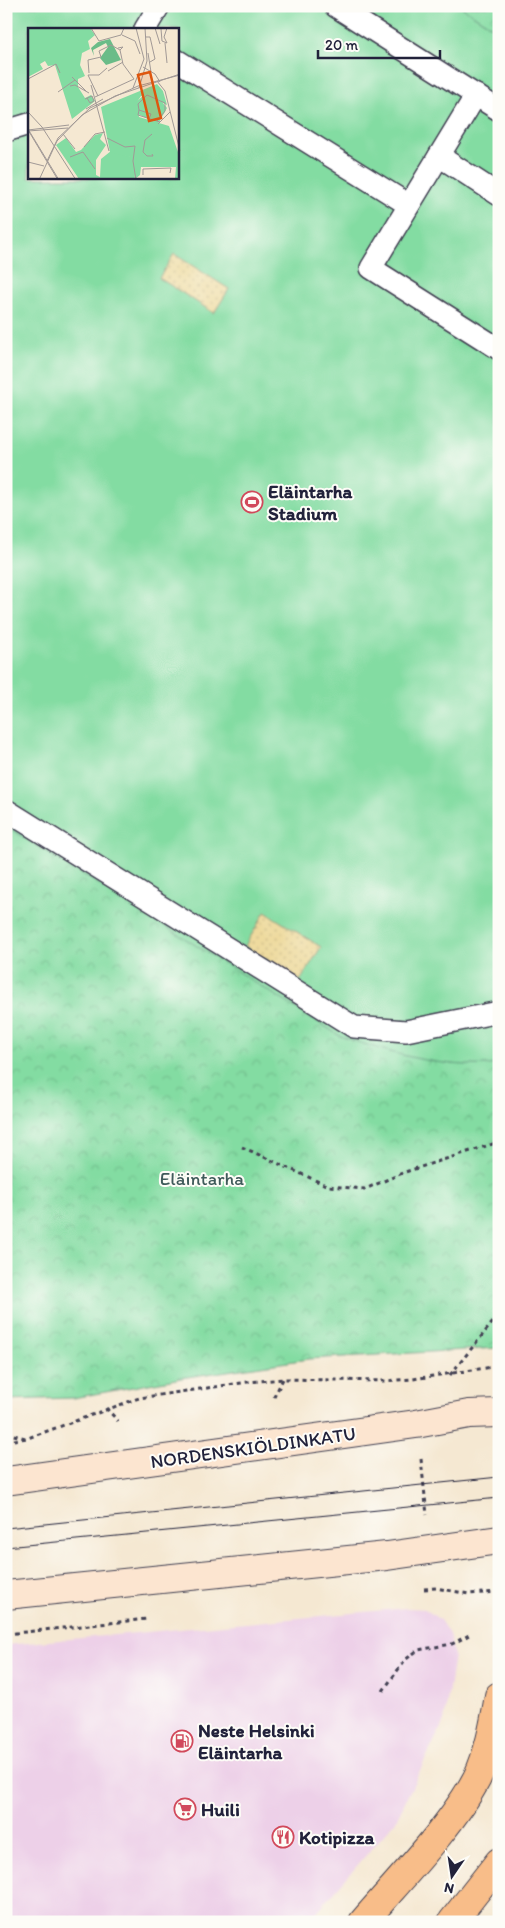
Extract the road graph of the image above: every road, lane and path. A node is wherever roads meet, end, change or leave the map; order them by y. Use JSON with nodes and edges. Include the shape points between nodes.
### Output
{"nodes":[{"id":1,"x":159,"y":6,"type":"edge"},
{"id":2,"x":335,"y":6,"type":"edge"},
{"id":3,"x":146,"y":28,"type":"edge"},
{"id":4,"x":179,"y":62,"type":"edge"},
{"id":5,"x":476,"y":95,"type":"junction"},
{"id":6,"x":499,"y":110,"type":"edge"},
{"id":7,"x":28,"y":124,"type":"edge"},
{"id":8,"x":6,"y":131,"type":"edge"},
{"id":9,"x":438,"y":156,"type":"junction"},
{"id":10,"x":499,"y":195,"type":"edge"},
{"id":11,"x":409,"y":205,"type":"junction"},
{"id":12,"x":499,"y":349,"type":"edge"},
{"id":13,"x":6,"y":810,"type":"edge"},
{"id":14,"x":499,"y":1012,"type":"edge"},
{"id":15,"x":499,"y":1142,"type":"edge"},
{"id":16,"x":242,"y":1147,"type":"dead end"},
{"id":17,"x":499,"y":1318,"type":"edge"},
{"id":18,"x":499,"y":1366,"type":"edge"},
{"id":19,"x":450,"y":1375,"type":"junction"},
{"id":20,"x":284,"y":1379,"type":"junction"},
{"id":21,"x":413,"y":1379,"type":"junction"},
{"id":22,"x":274,"y":1397,"type":"dead end"},
{"id":23,"x":106,"y":1408,"type":"junction"},
{"id":24,"x":499,"y":1413,"type":"edge"},
{"id":25,"x":469,"y":1414,"type":"junction"},
{"id":26,"x":118,"y":1421,"type":"dead end"},
{"id":27,"x":416,"y":1424,"type":"junction"},
{"id":28,"x":499,"y":1432,"type":"edge"},
{"id":29,"x":6,"y":1433,"type":"edge"},
{"id":30,"x":28,"y":1438,"type":"junction"},
{"id":31,"x":6,"y":1441,"type":"edge"},
{"id":32,"x":6,"y":1481,"type":"edge"},
{"id":33,"x":499,"y":1540,"type":"edge"},
{"id":34,"x":432,"y":1550,"type":"junction"},
{"id":35,"x":499,"y":1592,"type":"edge"},
{"id":36,"x":6,"y":1595,"type":"edge"},
{"id":37,"x":469,"y":1635,"type":"dead end"},
{"id":38,"x":383,"y":1692,"type":"dead end"},
{"id":39,"x":499,"y":1696,"type":"edge"},
{"id":40,"x":499,"y":1862,"type":"edge"},
{"id":41,"x":363,"y":1922,"type":"edge"},
{"id":42,"x":452,"y":1922,"type":"edge"}],
"edges":[{"from":1,"to":3,"type":"lane"},
{"from":2,"to":5,"type":"lane"},
{"from":4,"to":11,"type":"lane"},
{"from":5,"to":6,"type":"lane"},
{"from":5,"to":9,"type":"lane"},
{"from":7,"to":8,"type":"lane"},
{"from":9,"to":10,"type":"lane"},
{"from":9,"to":11,"type":"lane"},
{"from":11,"to":12,"type":"lane","via":[[371,268]]},
{"from":13,"to":14,"type":"lane","via":[[354,1027],[406,1031]]},
{"from":15,"to":16,"type":"path","via":[[405,1172],[365,1189],[328,1186]]},
{"from":17,"to":19,"type":"path"},
{"from":18,"to":19,"type":"path"},
{"from":19,"to":21,"type":"path"},
{"from":20,"to":21,"type":"path"},
{"from":20,"to":22,"type":"path"},
{"from":20,"to":23,"type":"path","via":[[139,1398]]},
{"from":21,"to":27,"type":"path"},
{"from":23,"to":26,"type":"path"},
{"from":23,"to":30,"type":"path"},
{"from":24,"to":25,"type":"main road","name":"NORDENSKIÖLDINKATU"},
{"from":25,"to":27,"type":"main road","name":"NORDENSKIÖLDINKATU"},
{"from":25,"to":28,"type":"main road"},
{"from":27,"to":32,"type":"main road","name":"NORDENSKIÖLDINKATU"},
{"from":27,"to":34,"type":"path"},
{"from":29,"to":30,"type":"path"},
{"from":30,"to":31,"type":"path"},
{"from":33,"to":34,"type":"main road"},
{"from":34,"to":35,"type":"path","via":[[436,1588],[469,1594]]},
{"from":34,"to":36,"type":"main road"},
{"from":37,"to":38,"type":"path","via":[[452,1644],[418,1650],[405,1660]]},
{"from":39,"to":41,"type":"main road","via":[[489,1747],[477,1777],[455,1811]]},
{"from":40,"to":42,"type":"main road"}]}
